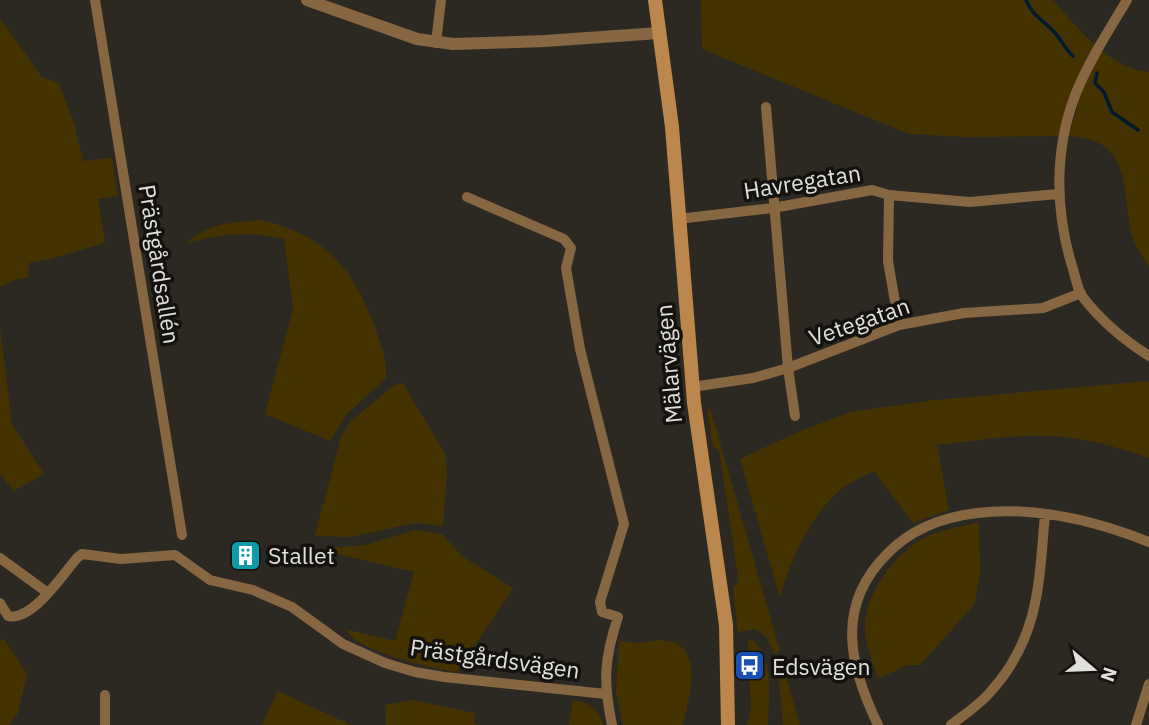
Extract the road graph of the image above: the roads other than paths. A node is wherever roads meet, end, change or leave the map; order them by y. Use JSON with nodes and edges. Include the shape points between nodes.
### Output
{"nodes":[{"id":1,"x":95,"y":0,"type":"edge"},
{"id":2,"x":307,"y":0,"type":"edge"},
{"id":3,"x":441,"y":0,"type":"edge"},
{"id":4,"x":655,"y":0,"type":"edge"},
{"id":5,"x":1127,"y":0,"type":"edge"},
{"id":6,"x":659,"y":33,"type":"junction"},
{"id":7,"x":436,"y":43,"type":"junction"},
{"id":8,"x":766,"y":107,"type":"dead end"},
{"id":9,"x":1058,"y":194,"type":"junction"},
{"id":10,"x":889,"y":195,"type":"junction"},
{"id":11,"x":467,"y":197,"type":"dead end"},
{"id":12,"x":773,"y":208,"type":"junction"},
{"id":13,"x":678,"y":219,"type":"junction"},
{"id":14,"x":1081,"y":293,"type":"junction"},
{"id":15,"x":899,"y":325,"type":"junction"},
{"id":16,"x":1149,"y":356,"type":"edge"},
{"id":17,"x":788,"y":368,"type":"junction"},
{"id":18,"x":692,"y":387,"type":"junction"},
{"id":19,"x":795,"y":416,"type":"dead end"},
{"id":20,"x":1045,"y":514,"type":"junction"},
{"id":21,"x":183,"y":535,"type":"dead end"},
{"id":22,"x":1149,"y":542,"type":"edge"},
{"id":23,"x":0,"y":558,"type":"edge"},
{"id":24,"x":48,"y":593,"type":"junction"},
{"id":25,"x":0,"y":603,"type":"edge"},
{"id":26,"x":1149,"y":684,"type":"edge"},
{"id":27,"x":606,"y":694,"type":"junction"},
{"id":28,"x":106,"y":695,"type":"dead end"},
{"id":29,"x":729,"y":724,"type":"edge"},
{"id":30,"x":106,"y":725,"type":"edge"},
{"id":31,"x":612,"y":725,"type":"edge"},
{"id":32,"x":878,"y":725,"type":"edge"},
{"id":33,"x":951,"y":725,"type":"edge"},
{"id":34,"x":1136,"y":725,"type":"edge"}],
"edges":[{"from":1,"to":21,"type":"street","name":"Prästgårdsallén"},
{"from":2,"to":7,"type":"street"},
{"from":3,"to":7,"type":"street"},
{"from":4,"to":6,"type":"main road","name":"Mälarvägen"},
{"from":5,"to":9,"type":"street","via":[[1075,96],[1062,143]]},
{"from":6,"to":7,"type":"street"},
{"from":6,"to":13,"type":"main road","name":"Mälarvägen"},
{"from":8,"to":12,"type":"street"},
{"from":9,"to":10,"type":"street","name":"Havregatan","via":[[970,202]]},
{"from":9,"to":14,"type":"street","via":[[1061,226]]},
{"from":10,"to":12,"type":"street","name":"Havregatan","via":[[872,190]]},
{"from":10,"to":15,"type":"street","via":[[888,261]]},
{"from":11,"to":27,"type":"street","name":"Prästgårdsvägen","via":[[564,239],[571,248],[566,268],[580,349],[624,524],[600,602],[603,612],[618,617],[606,664]]},
{"from":12,"to":13,"type":"street","name":"Havregatan"},
{"from":12,"to":17,"type":"street"},
{"from":13,"to":18,"type":"main road","name":"Mälarvägen"},
{"from":14,"to":15,"type":"street","name":"Vetegatan","via":[[1042,308],[964,313]]},
{"from":14,"to":16,"type":"street","via":[[1108,326]]},
{"from":15,"to":17,"type":"street","name":"Vetegatan"},
{"from":17,"to":18,"type":"street","name":"Vetegatan"},
{"from":17,"to":19,"type":"street"},
{"from":18,"to":29,"type":"main road","name":"Mälarvägen","via":[[726,625]]},
{"from":20,"to":22,"type":"street"},
{"from":20,"to":32,"type":"street","via":[[979,513],[944,519],[915,531],[870,570],[856,598],[852,629],[855,662]]},
{"from":20,"to":33,"type":"street","via":[[1041,582],[1023,643],[991,692]]},
{"from":23,"to":24,"type":"street"},
{"from":24,"to":25,"type":"street","name":"Prästgårdsvägen","via":[[19,617],[8,616]]},
{"from":24,"to":27,"type":"street","name":"Prästgårdsvägen","via":[[82,554],[121,559],[175,555],[210,580],[253,590],[292,607],[343,645],[385,663],[444,677]]},
{"from":26,"to":34,"type":"street"},
{"from":27,"to":31,"type":"street","name":"Prästgårdsvägen"},
{"from":28,"to":30,"type":"street"}]}
